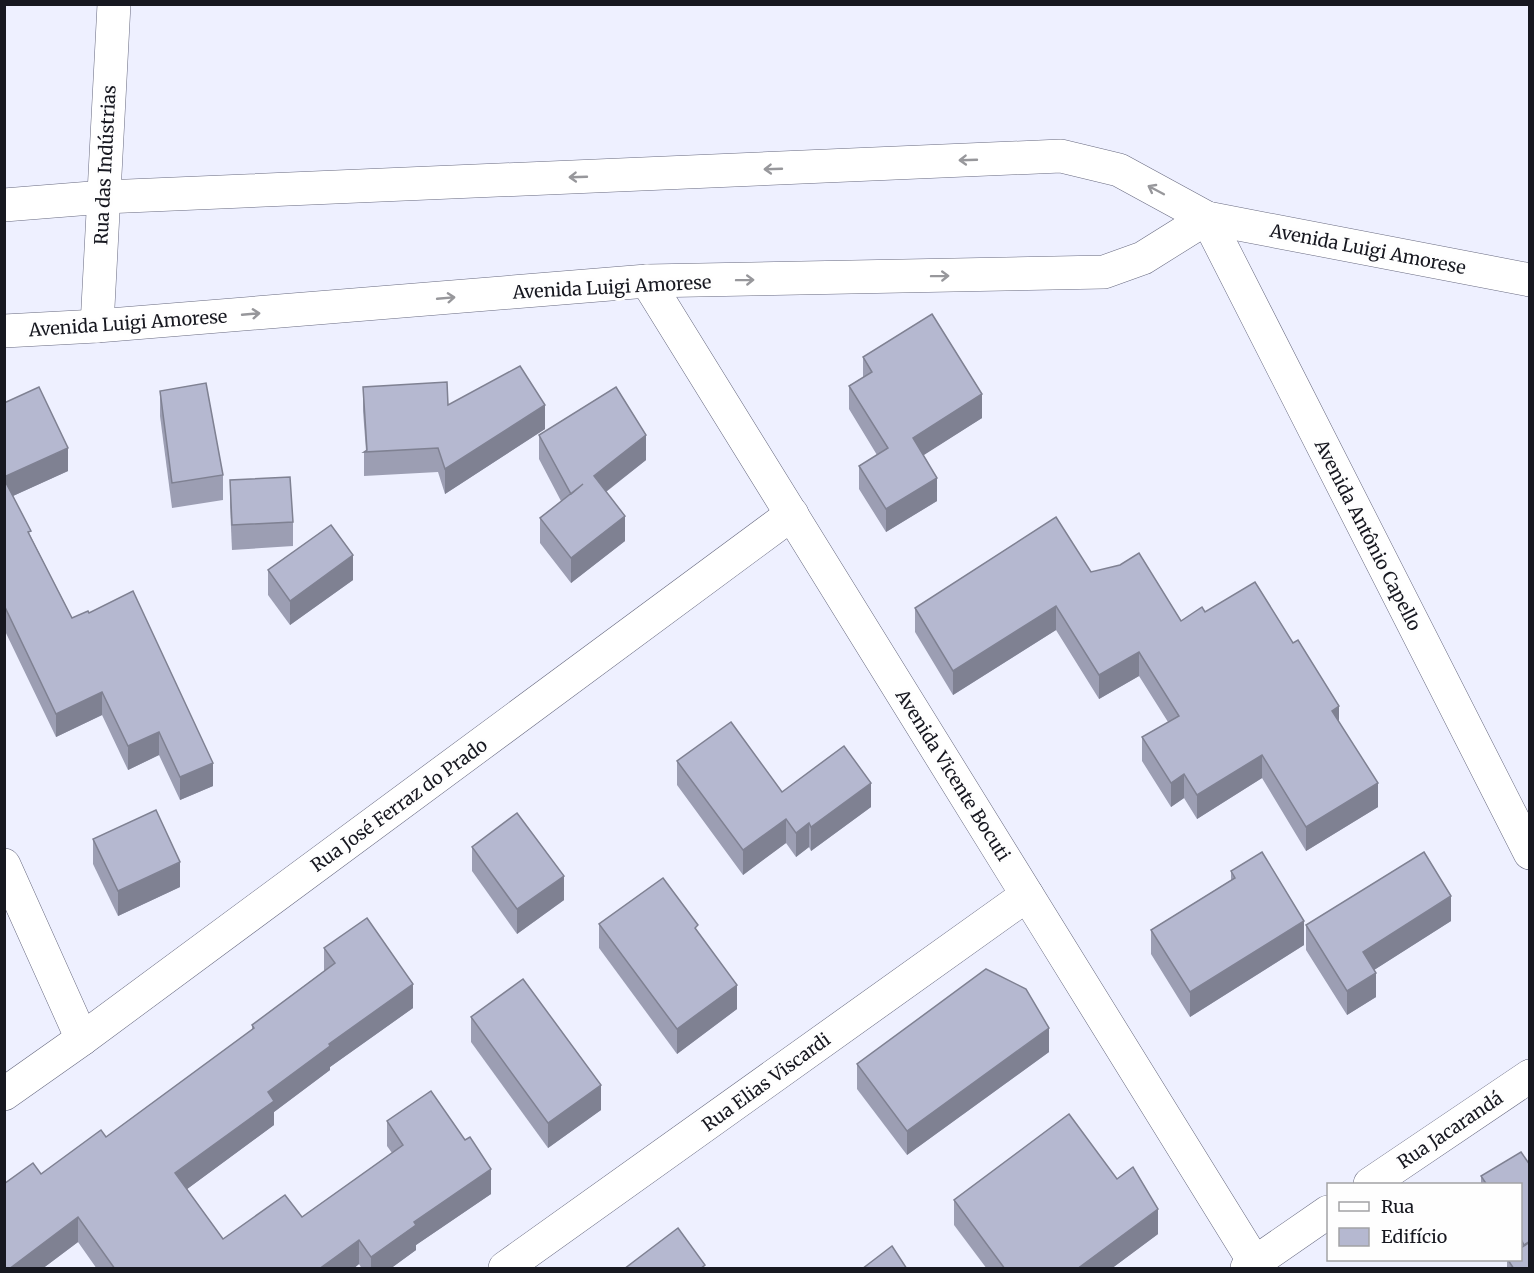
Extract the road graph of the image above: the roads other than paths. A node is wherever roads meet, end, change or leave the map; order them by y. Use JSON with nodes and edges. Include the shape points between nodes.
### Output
{"nodes":[{"id":1,"x":114,"y":4,"type":"edge"},
{"id":2,"x":104,"y":197,"type":"junction"},
{"id":3,"x":4,"y":205,"type":"edge"},
{"id":4,"x":1207,"y":218,"type":"junction"},
{"id":5,"x":1530,"y":280,"type":"edge"},
{"id":6,"x":647,"y":281,"type":"junction"},
{"id":7,"x":97,"y":326,"type":"junction"},
{"id":8,"x":4,"y":331,"type":"edge"},
{"id":9,"x":792,"y":514,"type":"junction"},
{"id":10,"x":1530,"y":853,"type":"edge"},
{"id":11,"x":4,"y":865,"type":"edge"},
{"id":12,"x":1027,"y":895,"type":"junction"},
{"id":13,"x":82,"y":1039,"type":"junction"},
{"id":14,"x":1530,"y":1076,"type":"edge"},
{"id":15,"x":4,"y":1094,"type":"edge"},
{"id":16,"x":1373,"y":1183,"type":"edge"},
{"id":17,"x":1327,"y":1213,"type":"edge"},
{"id":18,"x":1253,"y":1267,"type":"edge"},
{"id":19,"x":505,"y":1269,"type":"edge"}],
"edges":[{"from":1,"to":2,"type":"street","name":"Rua das Indústrias"},
{"from":2,"to":3,"type":"street","name":"Avenida Luigi Amorese"},
{"from":4,"to":2,"type":"street","name":"Avenida Luigi Amorese","one_way":true,"via":[[1119,170],[1061,156]]},
{"from":2,"to":7,"type":"street","name":"Rua das Indústrias"},
{"from":4,"to":5,"type":"street","name":"Avenida Luigi Amorese"},
{"from":6,"to":4,"type":"street","name":"Avenida Luigi Amorese","one_way":true,"via":[[1104,272],[1143,258]]},
{"from":4,"to":10,"type":"street","name":"Avenida Antônio Capello"},
{"from":7,"to":6,"type":"street","name":"Avenida Luigi Amorese","one_way":true},
{"from":6,"to":9,"type":"street","name":"Avenida Vicente Bocuti"},
{"from":7,"to":8,"type":"street","name":"Avenida Luigi Amorese"},
{"from":9,"to":12,"type":"street","name":"Avenida Vicente Bocuti"},
{"from":9,"to":13,"type":"street","name":"Rua José Ferraz do Prado"},
{"from":11,"to":13,"type":"street"},
{"from":12,"to":18,"type":"street","name":"Avenida Vicente Bocuti"},
{"from":12,"to":19,"type":"street","name":"Rua Elias Viscardi"},
{"from":13,"to":15,"type":"street","name":"Rua José Ferraz do Prado"},
{"from":14,"to":16,"type":"street","name":"Rua Jacarandá"},
{"from":17,"to":18,"type":"street"}]}
